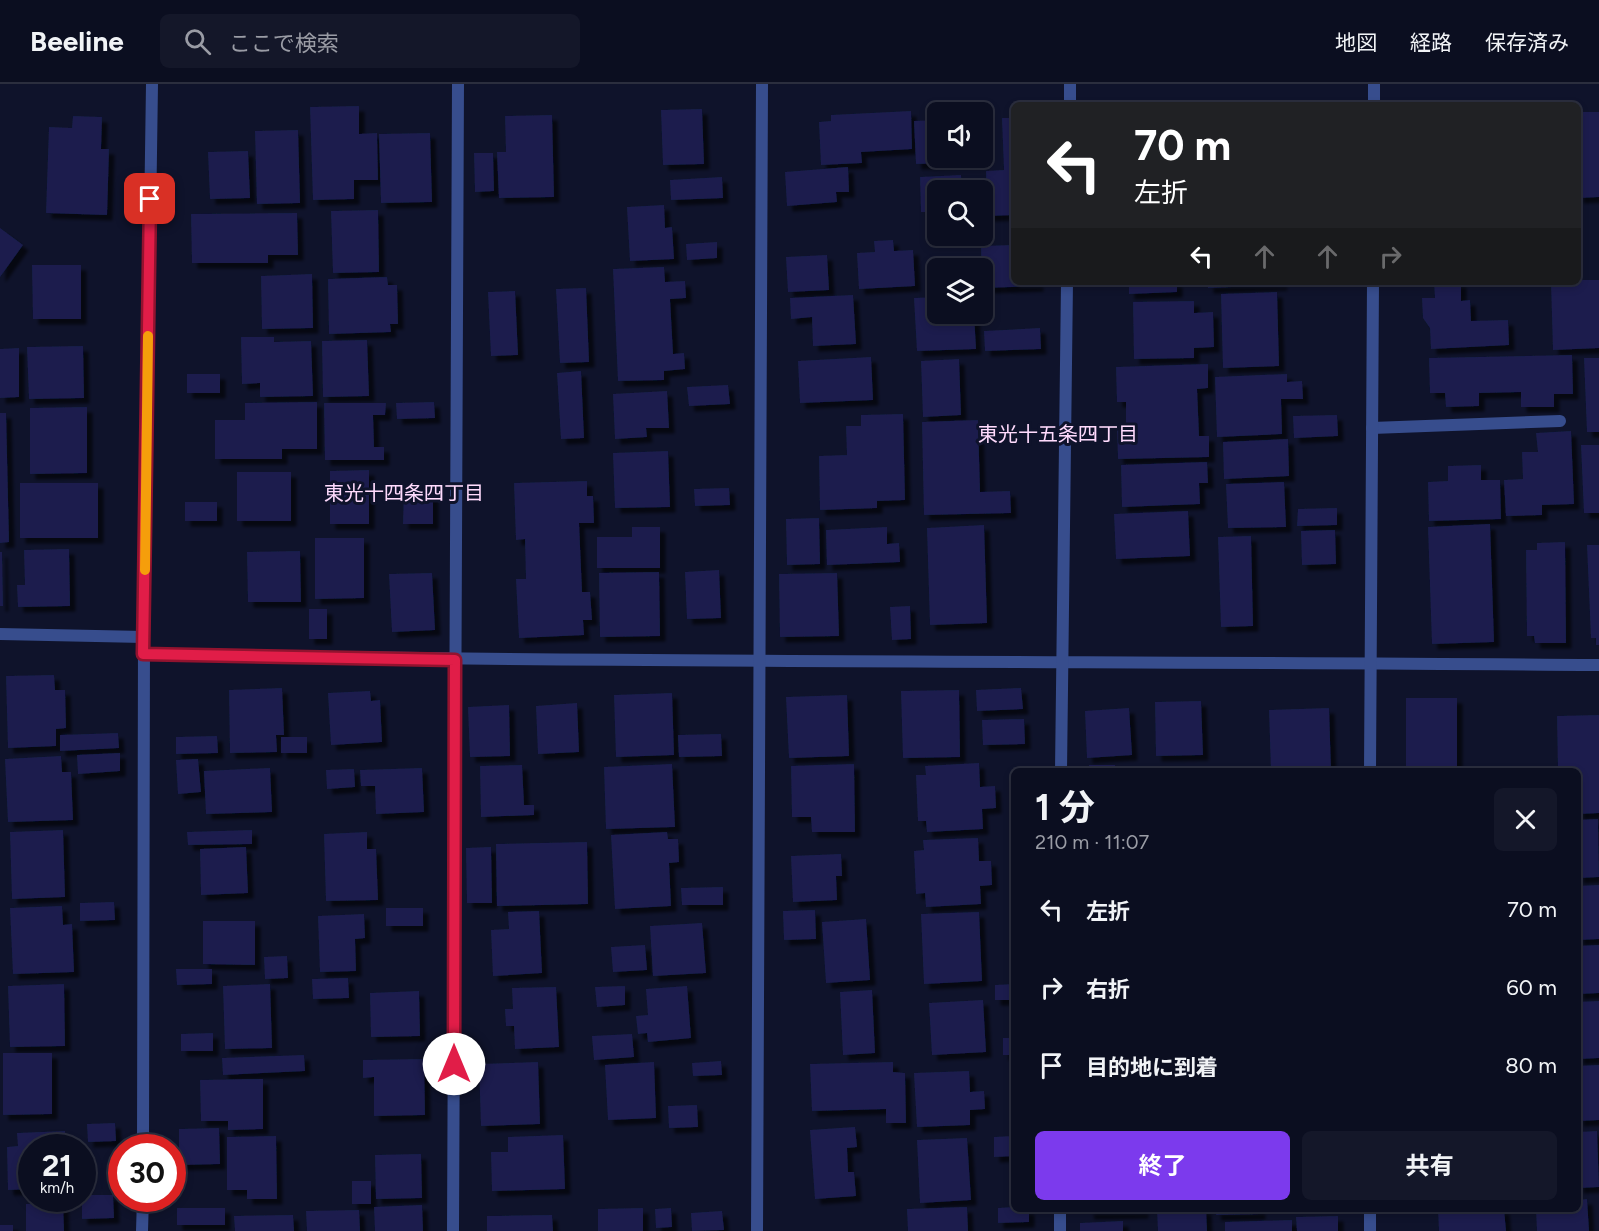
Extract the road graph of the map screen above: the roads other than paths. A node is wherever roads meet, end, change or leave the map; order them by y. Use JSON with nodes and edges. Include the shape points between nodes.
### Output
{"nodes":[{"id":1,"x":152,"y":84,"type":"edge"},
{"id":2,"x":458,"y":84,"type":"edge"},
{"id":3,"x":762,"y":84,"type":"edge"},
{"id":4,"x":1069,"y":84,"type":"edge"},
{"id":5,"x":1076,"y":84,"type":"edge"},
{"id":6,"x":1374,"y":84,"type":"edge"},
{"id":7,"x":1070,"y":102,"type":"edge"},
{"id":8,"x":1374,"y":102,"type":"edge"},
{"id":9,"x":1067,"y":285,"type":"edge"},
{"id":10,"x":1373,"y":285,"type":"edge"},
{"id":11,"x":1560,"y":421,"type":"dead end"},
{"id":12,"x":1372,"y":428,"type":"junction"},
{"id":13,"x":0,"y":634,"type":"edge"},
{"id":14,"x":144,"y":637,"type":"junction"},
{"id":15,"x":143,"y":654,"type":"junction"},
{"id":16,"x":455,"y":660,"type":"junction"},
{"id":17,"x":1062,"y":661,"type":"junction"},
{"id":18,"x":761,"y":662,"type":"junction"},
{"id":19,"x":1370,"y":663,"type":"junction"},
{"id":20,"x":1599,"y":665,"type":"edge"},
{"id":21,"x":1061,"y":768,"type":"edge"},
{"id":22,"x":1370,"y":768,"type":"edge"},
{"id":23,"x":143,"y":1134,"type":"edge"},
{"id":24,"x":142,"y":1212,"type":"edge"},
{"id":25,"x":1060,"y":1212,"type":"edge"},
{"id":26,"x":1370,"y":1212,"type":"edge"},
{"id":27,"x":142,"y":1231,"type":"edge"},
{"id":28,"x":453,"y":1231,"type":"edge"},
{"id":29,"x":758,"y":1231,"type":"edge"},
{"id":30,"x":1060,"y":1231,"type":"edge"},
{"id":31,"x":1370,"y":1231,"type":"edge"}],
"edges":[{"from":1,"to":14,"type":"street"},
{"from":2,"to":16,"type":"street"},
{"from":3,"to":18,"type":"street"},
{"from":4,"to":5,"type":"street"},
{"from":4,"to":7,"type":"street"},
{"from":6,"to":8,"type":"street"},
{"from":9,"to":17,"type":"street"},
{"from":10,"to":12,"type":"street"},
{"from":11,"to":12,"type":"street"},
{"from":12,"to":19,"type":"street"},
{"from":13,"to":14,"type":"street"},
{"from":14,"to":15,"type":"street"},
{"from":15,"to":16,"type":"street"},
{"from":15,"to":23,"type":"street"},
{"from":16,"to":18,"type":"street"},
{"from":16,"to":28,"type":"street"},
{"from":17,"to":18,"type":"street"},
{"from":17,"to":19,"type":"street"},
{"from":17,"to":21,"type":"street"},
{"from":18,"to":29,"type":"street"},
{"from":19,"to":20,"type":"street"},
{"from":19,"to":22,"type":"street"},
{"from":24,"to":27,"type":"street"},
{"from":25,"to":30,"type":"street"},
{"from":26,"to":31,"type":"street"}]}
